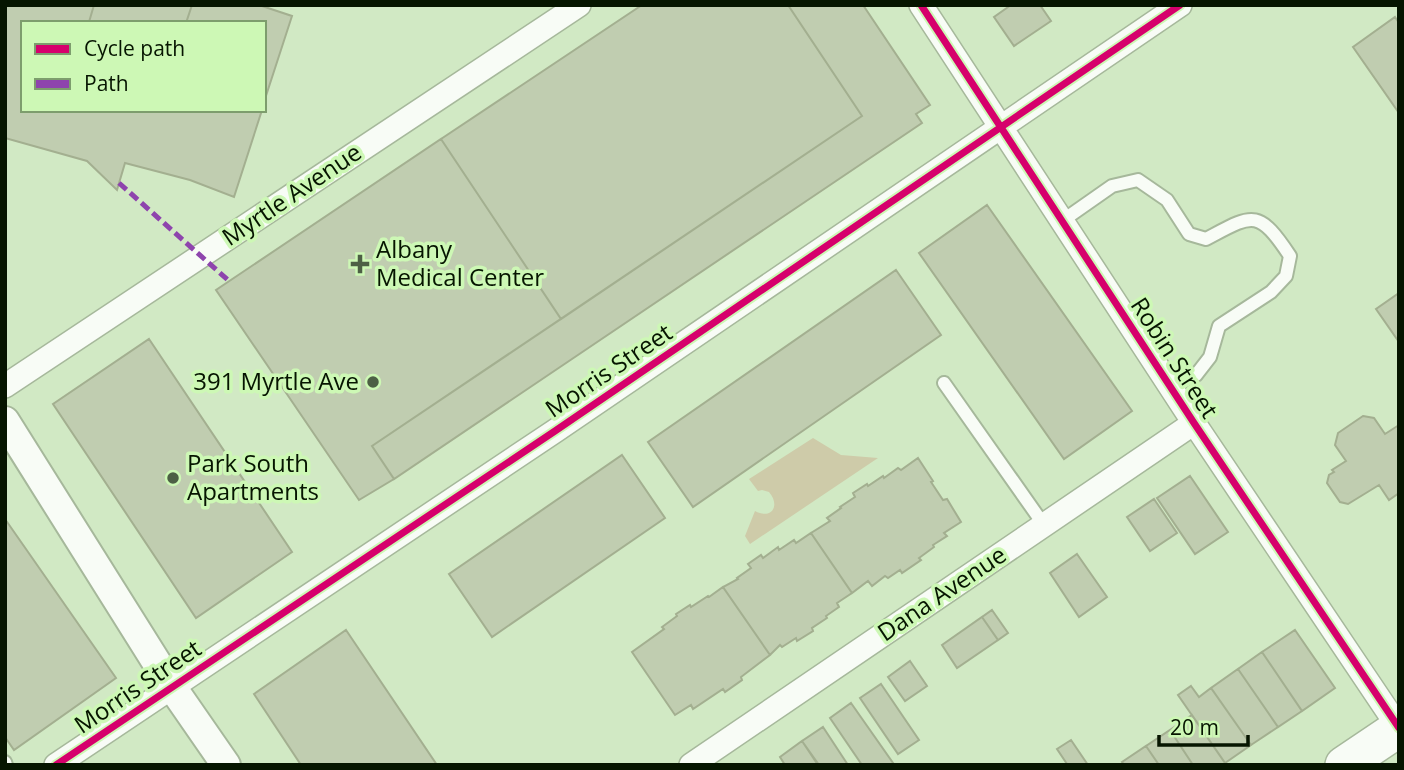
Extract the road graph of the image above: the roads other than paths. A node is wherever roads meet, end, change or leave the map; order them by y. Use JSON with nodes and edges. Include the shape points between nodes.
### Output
{"nodes":[{"id":1,"x":579,"y":5,"type":"edge"},
{"id":2,"x":921,"y":5,"type":"edge"},
{"id":3,"x":1180,"y":5,"type":"edge"},
{"id":4,"x":1000,"y":126,"type":"junction"},
{"id":5,"x":1062,"y":221,"type":"junction"},
{"id":6,"x":944,"y":383,"type":"dead end"},
{"id":7,"x":5,"y":386,"type":"edge"},
{"id":8,"x":1171,"y":388,"type":"junction"},
{"id":9,"x":5,"y":421,"type":"edge"},
{"id":10,"x":1194,"y":423,"type":"junction"},
{"id":11,"x":1044,"y":525,"type":"junction"},
{"id":12,"x":172,"y":687,"type":"junction"},
{"id":13,"x":1399,"y":728,"type":"edge"},
{"id":14,"x":56,"y":765,"type":"edge"},
{"id":15,"x":226,"y":765,"type":"edge"},
{"id":16,"x":691,"y":765,"type":"edge"},
{"id":17,"x":1344,"y":765,"type":"edge"}],
"edges":[{"from":1,"to":7,"type":"street","name":"Myrtle Avenue"},
{"from":2,"to":4,"type":"street","name":"Robin Street"},
{"from":3,"to":4,"type":"street","name":"Morris Street"},
{"from":4,"to":5,"type":"street","name":"Robin Street"},
{"from":4,"to":12,"type":"street","name":"Morris Street"},
{"from":5,"to":8,"type":"street","name":"Robin Street"},
{"from":5,"to":8,"type":"lane","via":[[1112,186],[1138,180],[1167,200],[1189,234],[1206,239],[1244,219],[1259,220],[1290,256],[1286,276],[1271,292],[1219,326],[1210,356],[1196,374]]},
{"from":6,"to":11,"type":"lane"},
{"from":8,"to":10,"type":"street","name":"Robin Street"},
{"from":9,"to":12,"type":"street"},
{"from":10,"to":11,"type":"street","name":"Dana Avenue"},
{"from":10,"to":13,"type":"street","name":"Robin Street"},
{"from":11,"to":16,"type":"street","name":"Dana Avenue"},
{"from":12,"to":14,"type":"street","name":"Morris Street"},
{"from":12,"to":15,"type":"street"},
{"from":13,"to":17,"type":"main road"}]}
